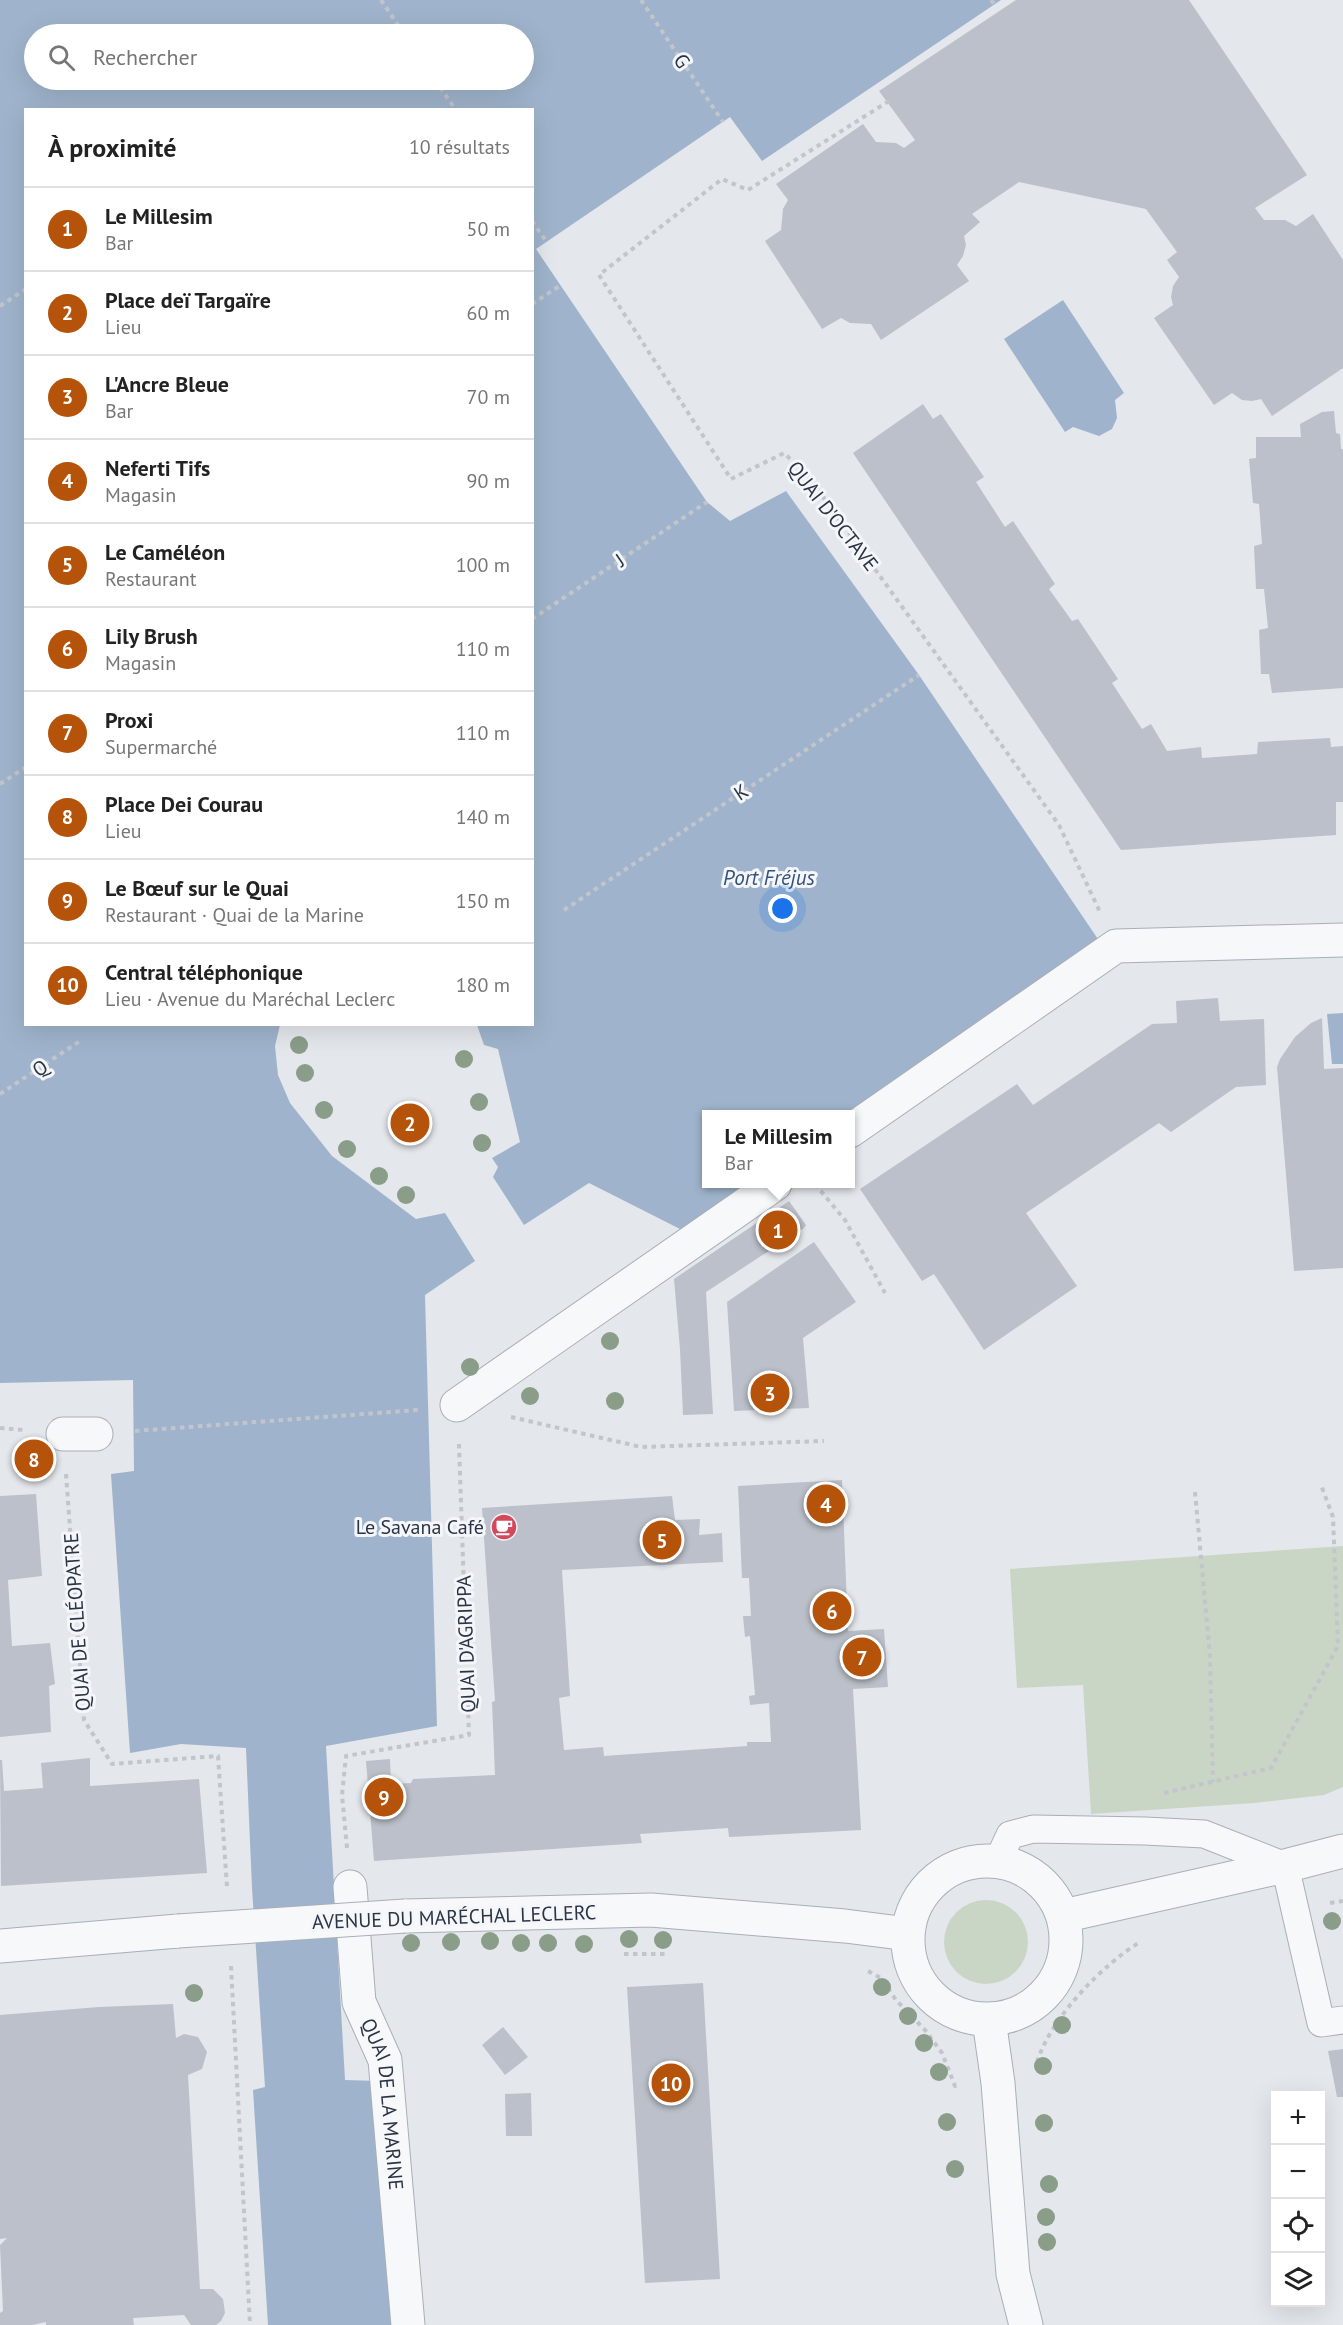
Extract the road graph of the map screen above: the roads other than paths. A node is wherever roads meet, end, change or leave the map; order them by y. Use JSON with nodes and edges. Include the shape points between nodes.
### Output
{"nodes":[{"id":1,"x":1343,"y":940,"type":"edge"},
{"id":2,"x":855,"y":1128,"type":"edge"},
{"id":3,"x":769,"y":1188,"type":"edge"},
{"id":4,"x":457,"y":1405,"type":"road end"},
{"id":5,"x":63,"y":1434,"type":"road end"},
{"id":6,"x":96,"y":1434,"type":"dead end"},
{"id":7,"x":1343,"y":1851,"type":"edge"},
{"id":8,"x":998,"y":1861,"type":"junction"},
{"id":9,"x":1285,"y":1866,"type":"junction"},
{"id":10,"x":350,"y":1887,"type":"road end"},
{"id":11,"x":1063,"y":1916,"type":"junction"},
{"id":12,"x":908,"y":1934,"type":"junction"},
{"id":13,"x":0,"y":1946,"type":"edge"},
{"id":14,"x":989,"y":2019,"type":"junction"},
{"id":15,"x":1343,"y":2020,"type":"edge"},
{"id":16,"x":408,"y":2325,"type":"edge"},
{"id":17,"x":1026,"y":2325,"type":"edge"}],
"edges":[{"from":1,"to":2,"type":"street","via":[[1116,946]]},
{"from":3,"to":4,"type":"street"},
{"from":5,"to":6,"type":"street"},
{"from":7,"to":9,"type":"street"},
{"from":8,"to":9,"type":"lane","via":[[1010,1835],[1033,1829],[1204,1834]]},
{"from":8,"to":11,"type":"street","via":[[1026,1871],[1049,1890]]},
{"from":8,"to":12,"type":"street","via":[[976,1861],[937,1879],[917,1903]]},
{"from":9,"to":11,"type":"street"},
{"from":9,"to":15,"type":"lane","via":[[1321,2024]]},
{"from":10,"to":16,"type":"street","name":"QUAI DE LA MARINE","via":[[359,2002],[386,2060]]},
{"from":11,"to":14,"type":"street","via":[[1067,1945],[1060,1973],[1042,1998],[1018,2013]]},
{"from":12,"to":13,"type":"street","name":"AVENUE DU MARÉCHAL LECLERC","bridge":true,"via":[[651,1910],[405,1916]]},
{"from":12,"to":14,"type":"street","via":[[912,1966],[924,1988],[942,2005],[964,2016]]},
{"from":14,"to":17,"type":"street","via":[[1013,2274]]}]}
